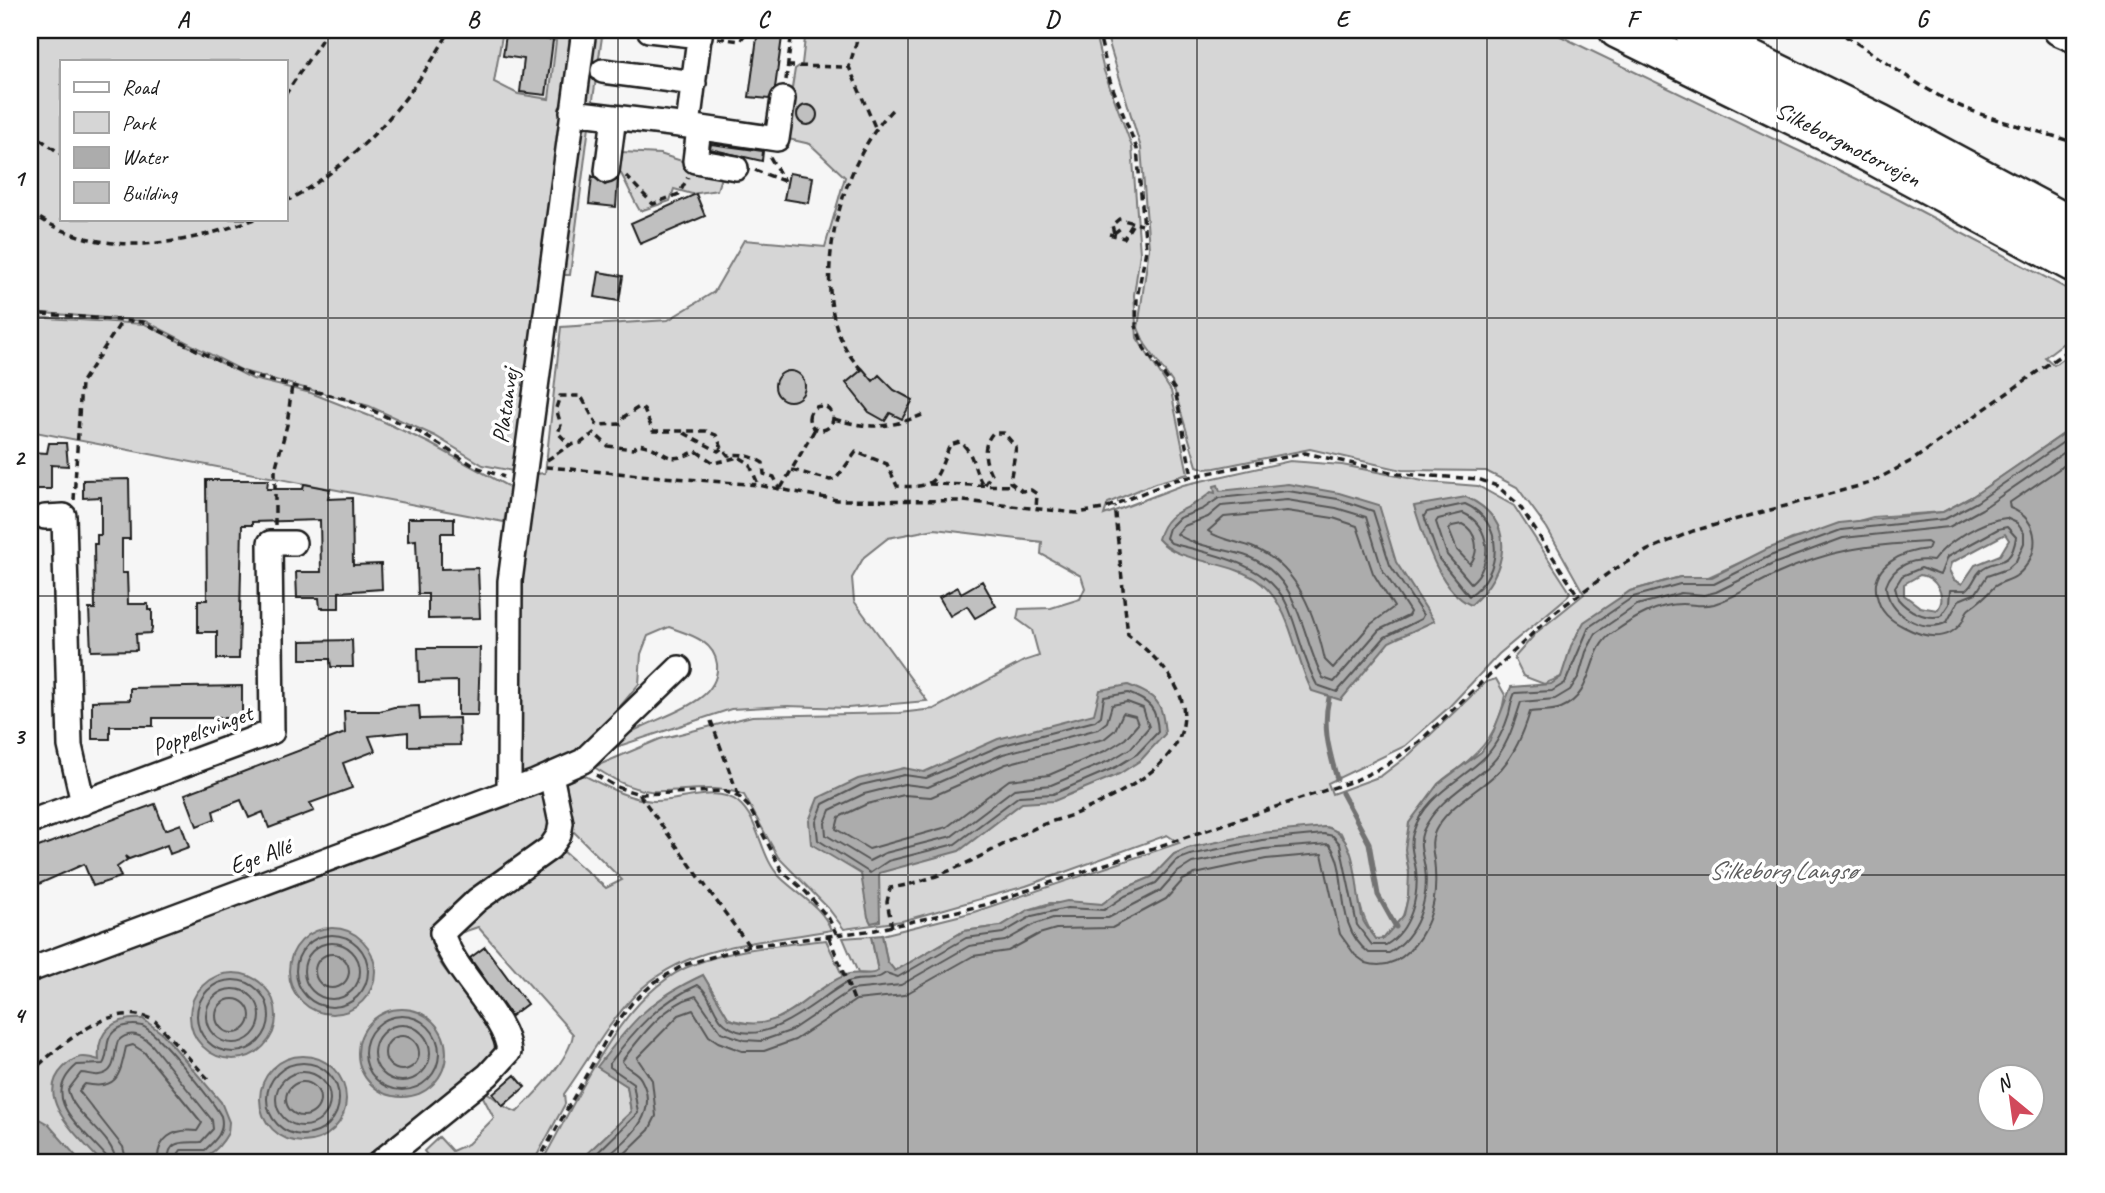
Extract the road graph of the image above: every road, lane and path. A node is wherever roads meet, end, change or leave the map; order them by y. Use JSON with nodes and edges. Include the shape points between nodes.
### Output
{"nodes":[{"id":1,"x":328,"y":30,"type":"edge"},
{"id":2,"x":450,"y":30,"type":"edge"},
{"id":3,"x":584,"y":30,"type":"edge"},
{"id":4,"x":649,"y":30,"type":"edge"},
{"id":5,"x":748,"y":30,"type":"edge"},
{"id":6,"x":792,"y":30,"type":"edge"},
{"id":7,"x":860,"y":30,"type":"edge"},
{"id":8,"x":1098,"y":30,"type":"edge"},
{"id":9,"x":1617,"y":30,"type":"edge"},
{"id":10,"x":1692,"y":30,"type":"edge"},
{"id":11,"x":1835,"y":30,"type":"edge"},
{"id":12,"x":2059,"y":30,"type":"edge"},
{"id":13,"x":700,"y":33,"type":"edge"},
{"id":14,"x":2075,"y":37,"type":"edge"},
{"id":15,"x":787,"y":66,"type":"junction"},
{"id":16,"x":849,"y":67,"type":"junction"},
{"id":17,"x":603,"y":71,"type":"dead end"},
{"id":18,"x":694,"y":83,"type":"junction"},
{"id":19,"x":287,"y":92,"type":"edge"},
{"id":20,"x":783,"y":99,"type":"joint"},
{"id":21,"x":892,"y":110,"type":"dead end"},
{"id":22,"x":572,"y":112,"type":"junction"},
{"id":23,"x":614,"y":117,"type":"junction"},
{"id":24,"x":694,"y":127,"type":"junction"},
{"id":25,"x":875,"y":127,"type":"junction"},
{"id":26,"x":30,"y":132,"type":"edge"},
{"id":27,"x":2075,"y":143,"type":"edge"},
{"id":28,"x":60,"y":153,"type":"edge"},
{"id":29,"x":736,"y":168,"type":"joint"},
{"id":30,"x":607,"y":171,"type":"joint"},
{"id":31,"x":786,"y":182,"type":"dead end"},
{"id":32,"x":679,"y":194,"type":"dead end"},
{"id":33,"x":287,"y":201,"type":"edge"},
{"id":34,"x":1995,"y":201,"type":"junction"},
{"id":35,"x":30,"y":212,"type":"edge"},
{"id":36,"x":251,"y":220,"type":"edge"},
{"id":37,"x":1132,"y":225,"type":"junction"},
{"id":38,"x":1142,"y":225,"type":"junction"},
{"id":39,"x":1122,"y":227,"type":"dead end"},
{"id":40,"x":2075,"y":228,"type":"edge"},
{"id":41,"x":1109,"y":234,"type":"dead end"},
{"id":42,"x":2075,"y":265,"type":"edge"},
{"id":43,"x":30,"y":313,"type":"edge"},
{"id":44,"x":122,"y":321,"type":"junction"},
{"id":45,"x":2075,"y":345,"type":"edge"},
{"id":46,"x":862,"y":370,"type":"dead end"},
{"id":47,"x":292,"y":385,"type":"junction"},
{"id":48,"x":922,"y":415,"type":"dead end"},
{"id":49,"x":834,"y":419,"type":"junction"},
{"id":50,"x":815,"y":429,"type":"junction"},
{"id":51,"x":682,"y":432,"type":"junction"},
{"id":52,"x":570,"y":445,"type":"junction"},
{"id":53,"x":722,"y":448,"type":"junction"},
{"id":54,"x":739,"y":455,"type":"junction"},
{"id":55,"x":792,"y":470,"type":"junction"},
{"id":56,"x":529,"y":472,"type":"junction"},
{"id":57,"x":1192,"y":476,"type":"junction"},
{"id":58,"x":927,"y":484,"type":"junction"},
{"id":59,"x":758,"y":485,"type":"junction"},
{"id":60,"x":984,"y":486,"type":"junction"},
{"id":61,"x":1014,"y":486,"type":"junction"},
{"id":62,"x":780,"y":489,"type":"junction"},
{"id":63,"x":1114,"y":505,"type":"junction"},
{"id":64,"x":1036,"y":509,"type":"junction"},
{"id":65,"x":54,"y":517,"type":"joint"},
{"id":66,"x":270,"y":543,"type":"junction"},
{"id":67,"x":294,"y":543,"type":"dead end"},
{"id":68,"x":1578,"y":594,"type":"junction"},
{"id":69,"x":679,"y":668,"type":"dead end"},
{"id":70,"x":711,"y":721,"type":"dead end"},
{"id":71,"x":583,"y":761,"type":"junction"},
{"id":72,"x":551,"y":775,"type":"junction"},
{"id":73,"x":509,"y":791,"type":"junction"},
{"id":74,"x":639,"y":794,"type":"junction"},
{"id":75,"x":739,"y":797,"type":"junction"},
{"id":76,"x":83,"y":803,"type":"junction"},
{"id":77,"x":30,"y":822,"type":"edge"},
{"id":78,"x":892,"y":927,"type":"junction"},
{"id":79,"x":837,"y":935,"type":"junction"},
{"id":80,"x":829,"y":937,"type":"junction"},
{"id":81,"x":749,"y":946,"type":"junction"},
{"id":82,"x":30,"y":970,"type":"edge"},
{"id":83,"x":851,"y":1001,"type":"dead end"},
{"id":84,"x":30,"y":1073,"type":"edge"},
{"id":85,"x":210,"y":1081,"type":"dead end"},
{"id":86,"x":379,"y":1163,"type":"edge"},
{"id":87,"x":537,"y":1163,"type":"edge"}],
"edges":[{"from":1,"to":19,"type":"path"},
{"from":2,"to":33,"type":"path","via":[[429,68],[394,114],[345,164]]},
{"from":3,"to":22,"type":"street","name":"Platanvej"},
{"from":4,"to":13,"type":"street"},
{"from":5,"to":13,"type":"path","via":[[740,41]]},
{"from":6,"to":15,"type":"path"},
{"from":7,"to":16,"type":"path"},
{"from":8,"to":38,"type":"path","via":[[1110,81],[1137,149]]},
{"from":9,"to":34,"type":"highway","name":"Silkeborgmotorvejen","via":[[1864,151]]},
{"from":10,"to":34,"type":"highway","name":"Silkeborgmotorvejen"},
{"from":11,"to":27,"type":"path","via":[[1935,94]]},
{"from":12,"to":14,"type":"main road"},
{"from":13,"to":18,"type":"street"},
{"from":15,"to":16,"type":"path"},
{"from":15,"to":20,"type":"path"},
{"from":16,"to":25,"type":"path"},
{"from":17,"to":18,"type":"street"},
{"from":18,"to":24,"type":"street"},
{"from":20,"to":24,"type":"street","via":[[777,139]]},
{"from":21,"to":25,"type":"path"},
{"from":22,"to":23,"type":"street"},
{"from":22,"to":56,"type":"street","name":"Platanvej"},
{"from":23,"to":24,"type":"street"},
{"from":23,"to":30,"type":"street"},
{"from":24,"to":29,"type":"street","via":[[695,161]]},
{"from":25,"to":46,"type":"path","via":[[840,207],[830,266],[836,321]]},
{"from":26,"to":28,"type":"path"},
{"from":29,"to":31,"type":"path"},
{"from":30,"to":32,"type":"path","via":[[625,174],[653,204]]},
{"from":34,"to":40,"type":"highway","name":"Silkeborgmotorvejen"},
{"from":34,"to":42,"type":"highway","name":"Silkeborgmotorvejen"},
{"from":35,"to":36,"type":"path","via":[[77,236],[131,246],[190,239]]},
{"from":37,"to":38,"type":"path"},
{"from":37,"to":39,"type":"path","via":[[1119,219],[1112,225],[1114,233]]},
{"from":37,"to":41,"type":"path","via":[[1124,238]]},
{"from":38,"to":57,"type":"path","via":[[1146,250],[1136,326],[1144,348],[1175,390]]},
{"from":43,"to":44,"type":"path"},
{"from":44,"to":47,"type":"path","via":[[143,322],[255,377]]},
{"from":44,"to":65,"type":"path","via":[[81,383],[75,498]]},
{"from":45,"to":68,"type":"path","via":[[1913,460],[1870,483],[1693,531],[1648,550]]},
{"from":47,"to":56,"type":"path","via":[[350,401],[419,432],[476,467]]},
{"from":47,"to":66,"type":"path","via":[[275,470],[275,531]]},
{"from":48,"to":49,"type":"path","via":[[892,427],[866,428]]},
{"from":49,"to":50,"type":"path","via":[[827,429]]},
{"from":49,"to":50,"type":"path","via":[[828,407],[816,407],[808,417]]},
{"from":50,"to":55,"type":"path"},
{"from":51,"to":52,"type":"path","via":[[653,431],[639,407],[625,415],[621,424],[597,425],[581,396],[560,396],[558,433]]},
{"from":51,"to":53,"type":"path","via":[[718,452]]},
{"from":51,"to":53,"type":"path","via":[[706,431],[716,435]]},
{"from":52,"to":54,"type":"path","via":[[594,433],[608,446],[650,446],[670,459],[696,452],[714,463]]},
{"from":52,"to":56,"type":"path"},
{"from":53,"to":54,"type":"path","via":[[728,455]]},
{"from":54,"to":59,"type":"path","via":[[749,463]]},
{"from":54,"to":62,"type":"path","via":[[763,463],[764,474],[774,477]]},
{"from":55,"to":58,"type":"path","via":[[836,479],[856,452],[887,464],[897,486]]},
{"from":55,"to":62,"type":"path"},
{"from":56,"to":59,"type":"path"},
{"from":56,"to":73,"type":"street","name":"Platanvej","via":[[510,581]]},
{"from":57,"to":63,"type":"path"},
{"from":57,"to":68,"type":"path","via":[[1305,453],[1399,474],[1478,479],[1497,486],[1519,505]]},
{"from":58,"to":60,"type":"path"},
{"from":58,"to":60,"type":"path","via":[[940,476],[950,445],[960,442],[967,447]]},
{"from":59,"to":62,"type":"path"},
{"from":60,"to":61,"type":"path"},
{"from":60,"to":61,"type":"path","via":[[990,474],[985,466],[985,446],[989,435],[997,432],[1004,433],[1016,447],[1009,477]]},
{"from":61,"to":64,"type":"path","via":[[1037,494]]},
{"from":62,"to":64,"type":"path","via":[[837,500],[964,501]]},
{"from":63,"to":64,"type":"path","via":[[1077,513]]},
{"from":63,"to":78,"type":"path","via":[[1128,635],[1167,671],[1181,695],[1186,714],[1181,738],[1165,762],[1116,793],[1039,826],[982,858],[890,888],[887,902]]},
{"from":65,"to":76,"type":"street","via":[[70,746]]},
{"from":66,"to":67,"type":"street"},
{"from":66,"to":76,"type":"street","name":"Poppelsvinget","via":[[272,732]]},
{"from":68,"to":78,"type":"path","via":[[1419,742],[1387,765],[1356,780],[985,905]]},
{"from":69,"to":71,"type":"street"},
{"from":70,"to":75,"type":"path"},
{"from":71,"to":72,"type":"street","name":"Ege Allé"},
{"from":71,"to":74,"type":"path","via":[[605,781]]},
{"from":72,"to":73,"type":"street","name":"Ege Allé"},
{"from":72,"to":86,"type":"street","via":[[561,823],[559,835],[550,848],[477,900],[442,933],[447,949],[503,1032],[509,1052],[488,1075]]},
{"from":73,"to":82,"type":"street","name":"Ege Allé"},
{"from":74,"to":75,"type":"path","via":[[724,791]]},
{"from":74,"to":81,"type":"path"},
{"from":75,"to":79,"type":"path","via":[[749,807],[776,862],[829,919]]},
{"from":76,"to":77,"type":"street","name":"Poppelsvinget"},
{"from":78,"to":79,"type":"path"},
{"from":79,"to":80,"type":"path"},
{"from":80,"to":81,"type":"path"},
{"from":80,"to":83,"type":"path"},
{"from":81,"to":87,"type":"path","via":[[684,965],[632,1003],[612,1029]]},
{"from":84,"to":85,"type":"path","via":[[69,1040],[99,1023],[145,1015]]}]}
